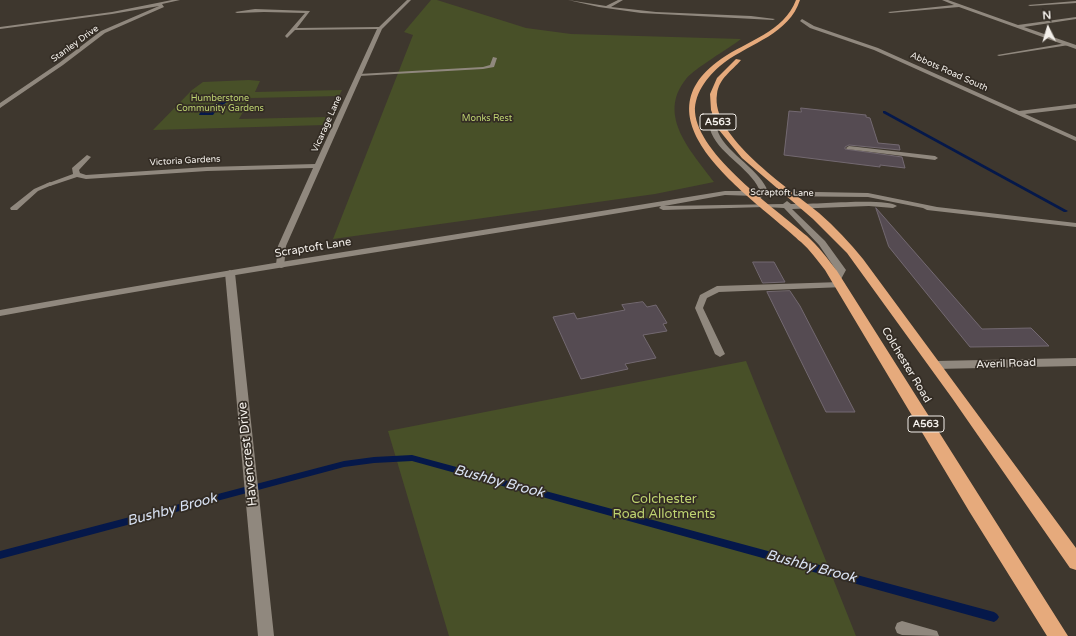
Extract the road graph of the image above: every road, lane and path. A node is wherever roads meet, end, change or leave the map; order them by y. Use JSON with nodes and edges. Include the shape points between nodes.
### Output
{"nodes":[{"id":1,"x":178,"y":0,"type":"edge"},
{"id":2,"x":409,"y":0,"type":"edge"},
{"id":3,"x":570,"y":0,"type":"edge"},
{"id":4,"x":621,"y":0,"type":"edge"},
{"id":5,"x":798,"y":0,"type":"edge"},
{"id":6,"x":944,"y":0,"type":"edge"},
{"id":7,"x":1076,"y":2,"type":"edge"},
{"id":8,"x":160,"y":5,"type":"junction"},
{"id":9,"x":1030,"y":5,"type":"dead end"},
{"id":10,"x":961,"y":6,"type":"junction"},
{"id":11,"x":607,"y":7,"type":"junction"},
{"id":12,"x":237,"y":12,"type":"dead end"},
{"id":13,"x":890,"y":12,"type":"dead end"},
{"id":14,"x":1076,"y":18,"type":"edge"},
{"id":15,"x":773,"y":19,"type":"dead end"},
{"id":16,"x":802,"y":20,"type":"dead end"},
{"id":17,"x":1017,"y":26,"type":"junction"},
{"id":18,"x":812,"y":27,"type":"junction"},
{"id":19,"x":0,"y":28,"type":"edge"},
{"id":20,"x":294,"y":28,"type":"junction"},
{"id":21,"x":380,"y":28,"type":"junction"},
{"id":22,"x":799,"y":28,"type":"dead end"},
{"id":23,"x":287,"y":36,"type":"dead end"},
{"id":24,"x":758,"y":40,"type":"junction"},
{"id":25,"x":1067,"y":44,"type":"junction"},
{"id":26,"x":1076,"y":47,"type":"edge"},
{"id":27,"x":999,"y":55,"type":"dead end"},
{"id":28,"x":495,"y":58,"type":"dead end"},
{"id":29,"x":359,"y":75,"type":"junction"},
{"id":30,"x":0,"y":106,"type":"edge"},
{"id":31,"x":1076,"y":106,"type":"edge"},
{"id":32,"x":715,"y":113,"type":"junction"},
{"id":33,"x":1017,"y":113,"type":"junction"},
{"id":34,"x":1076,"y":139,"type":"edge"},
{"id":35,"x":849,"y":148,"type":"dead end"},
{"id":36,"x":87,"y":157,"type":"dead end"},
{"id":37,"x":935,"y":158,"type":"dead end"},
{"id":38,"x":318,"y":166,"type":"junction"},
{"id":39,"x":77,"y":175,"type":"junction"},
{"id":40,"x":50,"y":184,"type":"joint"},
{"id":41,"x":791,"y":195,"type":"junction"},
{"id":42,"x":758,"y":198,"type":"junction"},
{"id":43,"x":869,"y":204,"type":"junction"},
{"id":44,"x":787,"y":206,"type":"junction"},
{"id":45,"x":806,"y":207,"type":"junction"},
{"id":46,"x":14,"y":208,"type":"dead end"},
{"id":47,"x":934,"y":208,"type":"junction"},
{"id":48,"x":631,"y":209,"type":"junction"},
{"id":49,"x":818,"y":218,"type":"junction"},
{"id":50,"x":1076,"y":225,"type":"edge"},
{"id":51,"x":281,"y":265,"type":"junction"},
{"id":52,"x":230,"y":273,"type":"junction"},
{"id":53,"x":839,"y":282,"type":"junction"},
{"id":54,"x":0,"y":313,"type":"edge"},
{"id":55,"x":720,"y":354,"type":"dead end"},
{"id":56,"x":1076,"y":362,"type":"edge"},
{"id":57,"x":936,"y":365,"type":"junction"},
{"id":58,"x":1076,"y":562,"type":"edge"},
{"id":59,"x":902,"y":628,"type":"dead end"},
{"id":60,"x":266,"y":636,"type":"edge"},
{"id":61,"x":932,"y":636,"type":"edge"},
{"id":62,"x":1058,"y":636,"type":"edge"}],
"edges":[{"from":1,"to":8,"type":"street"},
{"from":2,"to":21,"type":"street","name":"Vicarage Lane"},
{"from":3,"to":11,"type":"street"},
{"from":4,"to":11,"type":"street"},
{"from":5,"to":24,"type":"highway","number":"A563","via":[[795,11],[786,21]]},
{"from":6,"to":10,"type":"street"},
{"from":7,"to":9,"type":"lane"},
{"from":8,"to":19,"type":"street"},
{"from":8,"to":30,"type":"street","name":"Stanley Drive","via":[[162,6],[102,32]]},
{"from":10,"to":13,"type":"street"},
{"from":10,"to":17,"type":"street"},
{"from":11,"to":15,"type":"street","via":[[668,14]]},
{"from":12,"to":20,"type":"street","via":[[308,12]]},
{"from":14,"to":17,"type":"street"},
{"from":16,"to":18,"type":"street","name":"Abbots Road South"},
{"from":17,"to":25,"type":"street"},
{"from":18,"to":22,"type":"street","name":"Abbots Road South"},
{"from":18,"to":33,"type":"street","name":"Abbots Road South","via":[[876,50]]},
{"from":20,"to":21,"type":"street"},
{"from":20,"to":23,"type":"street"},
{"from":21,"to":29,"type":"street","name":"Vicarage Lane"},
{"from":24,"to":32,"type":"highway","number":"A563","via":[[715,82],[712,99]]},
{"from":24,"to":42,"type":"highway","number":"A563","via":[[729,56],[701,81],[694,96],[692,113],[701,139],[711,154]]},
{"from":25,"to":26,"type":"street"},
{"from":25,"to":27,"type":"lane"},
{"from":28,"to":29,"type":"lane","via":[[492,66],[483,68]]},
{"from":29,"to":38,"type":"street","name":"Vicarage Lane"},
{"from":31,"to":33,"type":"street"},
{"from":32,"to":41,"type":"highway","number":"A563","via":[[738,150]]},
{"from":32,"to":42,"type":"street","via":[[715,133],[733,156],[761,182],[763,189]]},
{"from":33,"to":34,"type":"street","name":"Abbots Road South"},
{"from":35,"to":37,"type":"lane"},
{"from":36,"to":39,"type":"street","via":[[75,170]]},
{"from":38,"to":39,"type":"street","name":"Victoria Gardens","via":[[207,169],[86,177]]},
{"from":38,"to":51,"type":"street","name":"Vicarage Lane","via":[[282,246]]},
{"from":39,"to":40,"type":"street"},
{"from":40,"to":46,"type":"lane","via":[[36,190]]},
{"from":41,"to":42,"type":"street","name":"Scraptoft Lane"},
{"from":41,"to":43,"type":"street"},
{"from":41,"to":44,"type":"street"},
{"from":41,"to":45,"type":"highway","number":"A563"},
{"from":41,"to":47,"type":"street","name":"Scraptoft Lane","via":[[868,196]]},
{"from":42,"to":44,"type":"street"},
{"from":42,"to":48,"type":"street","name":"Scraptoft Lane","via":[[740,206]]},
{"from":42,"to":48,"type":"street","name":"Scraptoft Lane","via":[[725,193]]},
{"from":42,"to":53,"type":"highway","name":"Colchester Road","number":"A563","via":[[805,240],[824,260]]},
{"from":43,"to":45,"type":"street","name":"Scraptoft Lane"},
{"from":43,"to":47,"type":"street","name":"Scraptoft Lane"},
{"from":44,"to":45,"type":"street","name":"Scraptoft Lane"},
{"from":44,"to":49,"type":"street"},
{"from":44,"to":53,"type":"street","via":[[830,252],[841,270]]},
{"from":45,"to":49,"type":"highway","name":"Colchester Road","number":"A563"},
{"from":47,"to":50,"type":"street","name":"Scraptoft Lane"},
{"from":48,"to":51,"type":"street","name":"Scraptoft Lane"},
{"from":49,"to":57,"type":"highway","name":"Colchester Road","number":"A563","via":[[858,260]]},
{"from":51,"to":52,"type":"street","name":"Scraptoft Lane"},
{"from":52,"to":54,"type":"street","name":"Scraptoft Lane"},
{"from":52,"to":60,"type":"street","name":"Havencrest Drive"},
{"from":53,"to":55,"type":"lane","via":[[717,289],[702,297],[699,308]]},
{"from":53,"to":62,"type":"highway","name":"Colchester Road","number":"A563"},
{"from":56,"to":57,"type":"street","name":"Averil Road"},
{"from":57,"to":58,"type":"highway","name":"Colchester Road","number":"A563"},
{"from":59,"to":61,"type":"lane"}]}
